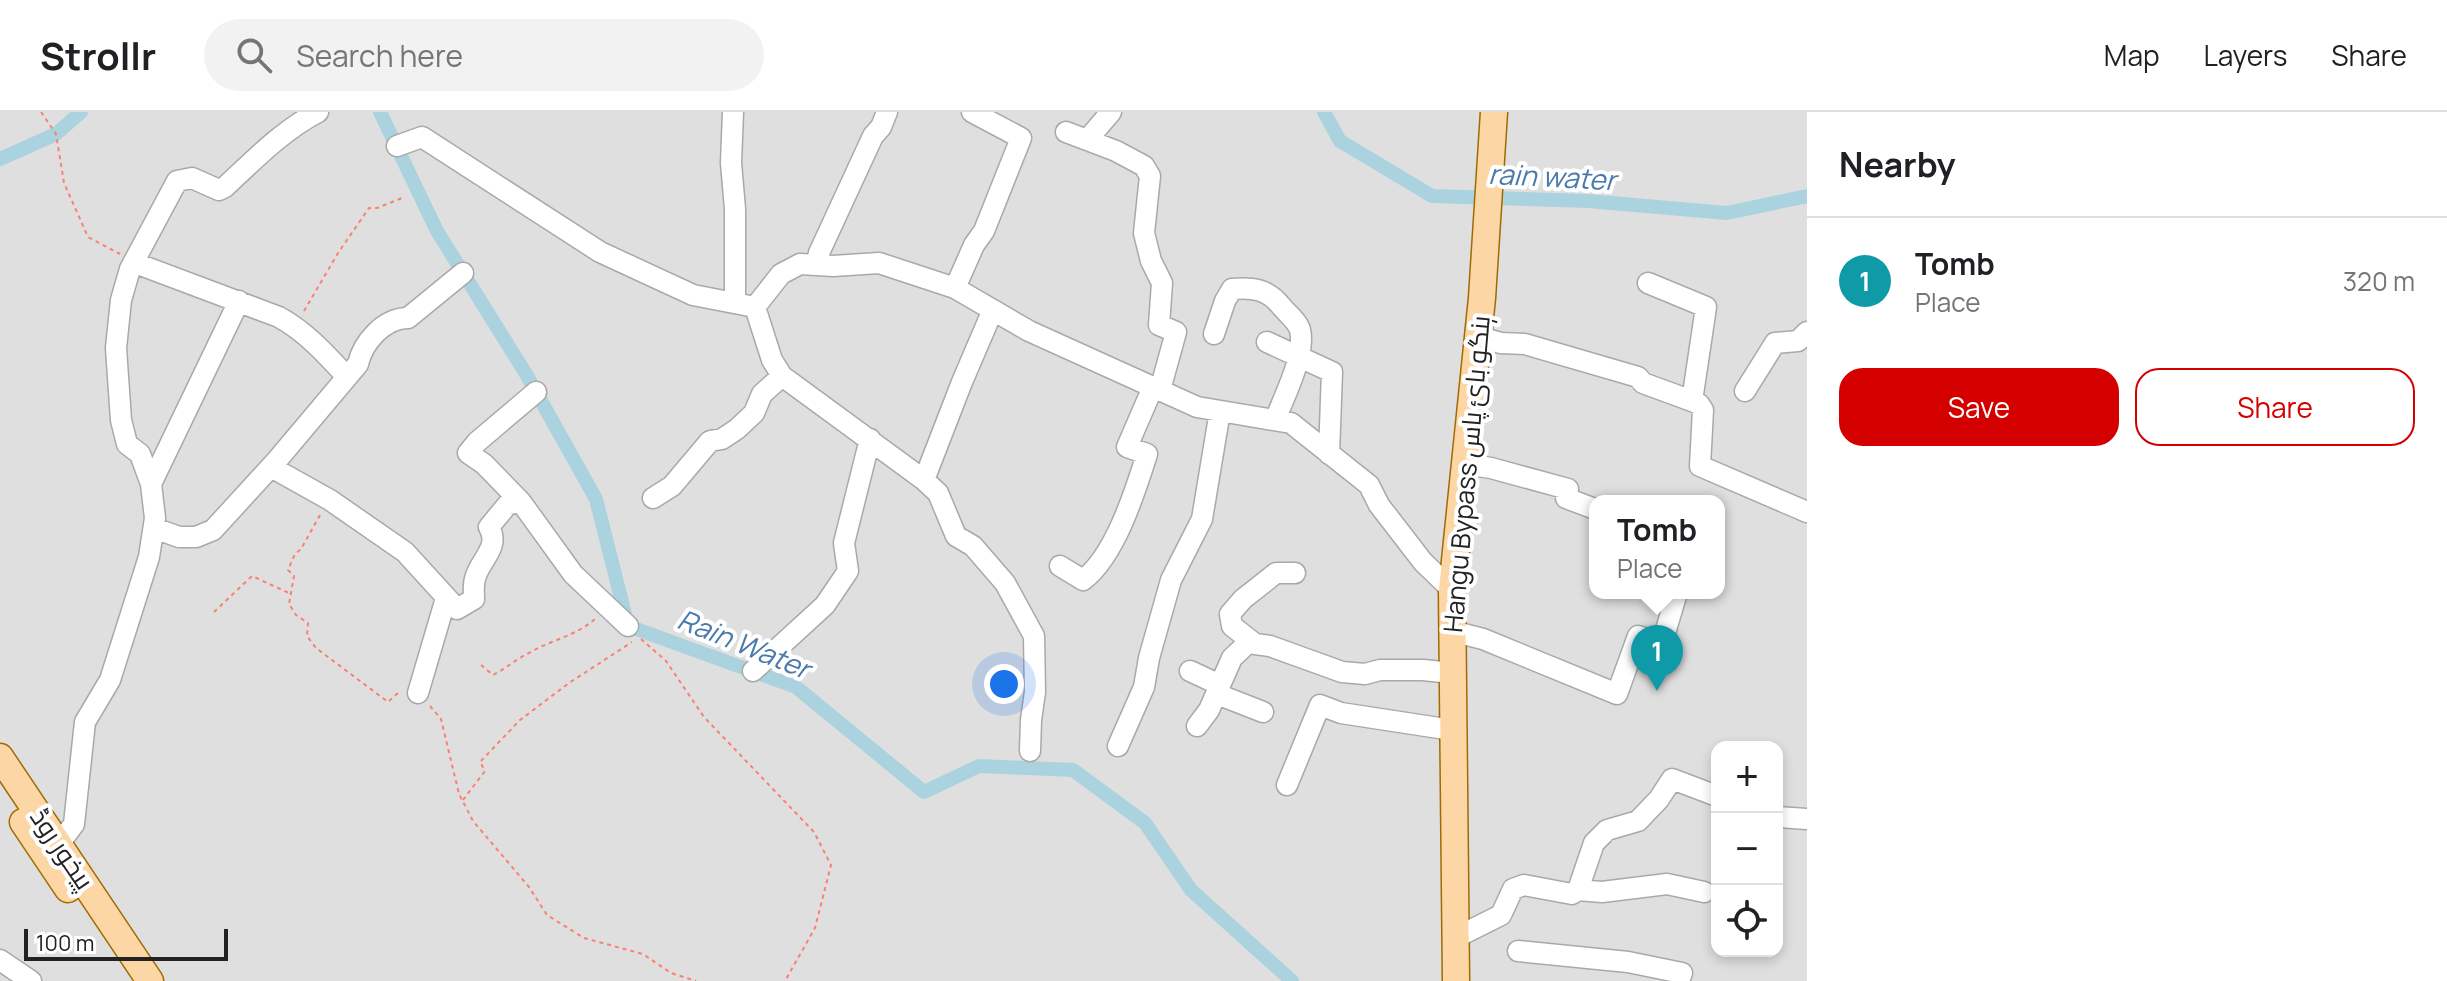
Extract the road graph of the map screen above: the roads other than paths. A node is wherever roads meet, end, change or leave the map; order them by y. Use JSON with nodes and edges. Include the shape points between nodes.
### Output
{"nodes":[{"id":1,"x":318,"y":112,"type":"edge"},
{"id":2,"x":733,"y":112,"type":"edge"},
{"id":3,"x":887,"y":112,"type":"edge"},
{"id":4,"x":972,"y":112,"type":"edge"},
{"id":5,"x":1111,"y":112,"type":"edge"},
{"id":6,"x":1494,"y":112,"type":"edge"},
{"id":7,"x":1066,"y":132,"type":"dead end"},
{"id":8,"x":1087,"y":140,"type":"junction"},
{"id":9,"x":397,"y":146,"type":"dead end"},
{"id":10,"x":135,"y":263,"type":"junction"},
{"id":11,"x":816,"y":265,"type":"junction"},
{"id":12,"x":463,"y":273,"type":"dead end"},
{"id":13,"x":1648,"y":283,"type":"dead end"},
{"id":14,"x":955,"y":288,"type":"junction"},
{"id":15,"x":239,"y":301,"type":"junction"},
{"id":16,"x":745,"y":305,"type":"junction"},
{"id":17,"x":992,"y":312,"type":"junction"},
{"id":18,"x":1807,"y":332,"type":"edge"},
{"id":19,"x":1214,"y":334,"type":"dead end"},
{"id":20,"x":1478,"y":337,"type":"junction"},
{"id":21,"x":1267,"y":342,"type":"dead end"},
{"id":22,"x":1298,"y":357,"type":"junction"},
{"id":23,"x":782,"y":376,"type":"junction"},
{"id":24,"x":347,"y":377,"type":"junction"},
{"id":25,"x":1156,"y":388,"type":"junction"},
{"id":26,"x":1745,"y":391,"type":"dead end"},
{"id":27,"x":536,"y":392,"type":"dead end"},
{"id":28,"x":1692,"y":401,"type":"junction"},
{"id":29,"x":1220,"y":411,"type":"junction"},
{"id":30,"x":1275,"y":420,"type":"junction"},
{"id":31,"x":870,"y":439,"type":"junction"},
{"id":32,"x":1329,"y":454,"type":"junction"},
{"id":33,"x":1465,"y":464,"type":"junction"},
{"id":34,"x":271,"y":467,"type":"junction"},
{"id":35,"x":924,"y":480,"type":"junction"},
{"id":36,"x":151,"y":484,"type":"junction"},
{"id":37,"x":653,"y":498,"type":"dead end"},
{"id":38,"x":521,"y":502,"type":"junction"},
{"id":39,"x":1589,"y":507,"type":"edge"},
{"id":40,"x":1807,"y":512,"type":"edge"},
{"id":41,"x":154,"y":528,"type":"junction"},
{"id":42,"x":1060,"y":566,"type":"dead end"},
{"id":43,"x":1295,"y":573,"type":"dead end"},
{"id":44,"x":1452,"y":590,"type":"junction"},
{"id":45,"x":446,"y":598,"type":"junction"},
{"id":46,"x":1675,"y":599,"type":"edge"},
{"id":47,"x":628,"y":626,"type":"dead end"},
{"id":48,"x":1452,"y":631,"type":"junction"},
{"id":49,"x":1250,"y":641,"type":"junction"},
{"id":50,"x":753,"y":671,"type":"dead end"},
{"id":51,"x":1190,"y":671,"type":"dead end"},
{"id":52,"x":1452,"y":673,"type":"junction"},
{"id":53,"x":1218,"y":690,"type":"junction"},
{"id":54,"x":418,"y":693,"type":"road end"},
{"id":55,"x":1263,"y":712,"type":"dead end"},
{"id":56,"x":1197,"y":726,"type":"dead end"},
{"id":57,"x":1452,"y":730,"type":"junction"},
{"id":58,"x":1118,"y":746,"type":"dead end"},
{"id":59,"x":1030,"y":751,"type":"dead end"},
{"id":60,"x":0,"y":757,"type":"edge"},
{"id":61,"x":0,"y":785,"type":"edge"},
{"id":62,"x":1287,"y":785,"type":"dead end"},
{"id":63,"x":1711,"y":794,"type":"edge"},
{"id":64,"x":1783,"y":817,"type":"edge"},
{"id":65,"x":1807,"y":819,"type":"edge"},
{"id":66,"x":52,"y":850,"type":"junction"},
{"id":67,"x":1578,"y":890,"type":"junction"},
{"id":68,"x":1704,"y":892,"type":"dead end"},
{"id":69,"x":1453,"y":939,"type":"junction"},
{"id":70,"x":1518,"y":951,"type":"dead end"},
{"id":71,"x":0,"y":960,"type":"edge"},
{"id":72,"x":31,"y":981,"type":"edge"},
{"id":73,"x":131,"y":981,"type":"edge"},
{"id":74,"x":150,"y":981,"type":"edge"},
{"id":75,"x":1456,"y":981,"type":"edge"},
{"id":76,"x":1679,"y":981,"type":"edge"}],
"edges":[{"from":1,"to":10,"type":"street","via":[[219,190],[192,178],[177,181]]},
{"from":2,"to":16,"type":"street","via":[[731,163]]},
{"from":3,"to":11,"type":"street"},
{"from":4,"to":14,"type":"street","via":[[1021,138]]},
{"from":5,"to":8,"type":"street"},
{"from":6,"to":20,"type":"main road","name":"Hangu Bypass ہنگو بائ پاس"},
{"from":7,"to":8,"type":"street"},
{"from":8,"to":25,"type":"street","via":[[1144,166],[1150,176],[1144,233],[1162,283],[1159,325],[1176,332]]},
{"from":9,"to":16,"type":"street","via":[[422,137],[600,252],[693,295]]},
{"from":10,"to":15,"type":"street"},
{"from":10,"to":36,"type":"street","via":[[121,300],[116,348],[121,420],[127,444],[140,454]]},
{"from":11,"to":14,"type":"street","via":[[879,263]]},
{"from":11,"to":16,"type":"street","via":[[800,264],[781,274]]},
{"from":12,"to":24,"type":"street","via":[[408,318],[398,318],[376,332]]},
{"from":13,"to":28,"type":"street","via":[[1706,307]]},
{"from":14,"to":17,"type":"street"},
{"from":15,"to":24,"type":"street","via":[[295,326]]},
{"from":15,"to":36,"type":"street"},
{"from":16,"to":23,"type":"street"},
{"from":17,"to":25,"type":"street"},
{"from":17,"to":35,"type":"street"},
{"from":18,"to":26,"type":"street","via":[[1798,341],[1775,343]]},
{"from":19,"to":22,"type":"street","via":[[1232,289],[1261,290],[1300,327]]},
{"from":20,"to":28,"type":"street","via":[[1525,344],[1638,377]]},
{"from":20,"to":33,"type":"main road","name":"Hangu Bypass ہنگو بائ پاس"},
{"from":21,"to":22,"type":"street"},
{"from":22,"to":30,"type":"street"},
{"from":22,"to":32,"type":"street","via":[[1332,372]]},
{"from":23,"to":31,"type":"street"},
{"from":23,"to":37,"type":"street","via":[[762,394],[746,421],[722,439],[710,441],[672,486]]},
{"from":24,"to":34,"type":"street"},
{"from":25,"to":29,"type":"street","via":[[1197,407]]},
{"from":25,"to":42,"type":"street","via":[[1127,447],[1147,454],[1127,513],[1095,572],[1083,580]]},
{"from":27,"to":38,"type":"street","via":[[468,453]]},
{"from":28,"to":40,"type":"street","via":[[1703,410],[1700,466]]},
{"from":29,"to":30,"type":"street"},
{"from":29,"to":58,"type":"street","via":[[1202,519],[1171,580],[1144,687]]},
{"from":30,"to":32,"type":"street","via":[[1291,423]]},
{"from":31,"to":35,"type":"street"},
{"from":31,"to":50,"type":"street","via":[[844,543],[848,571],[825,605]]},
{"from":32,"to":44,"type":"street","via":[[1369,485],[1423,562]]},
{"from":33,"to":39,"type":"street","via":[[1568,489],[1566,498]]},
{"from":33,"to":44,"type":"main road","name":"Hangu Bypass ہنگو بائ پاس"},
{"from":34,"to":41,"type":"street","via":[[213,530],[179,537]]},
{"from":34,"to":45,"type":"street","via":[[405,552]]},
{"from":35,"to":59,"type":"street","via":[[938,493],[956,536],[973,546],[1005,583],[1034,636]]},
{"from":36,"to":41,"type":"street"},
{"from":38,"to":45,"type":"street","via":[[508,504],[489,527],[493,548],[475,579],[474,599],[457,609]]},
{"from":38,"to":47,"type":"street","via":[[573,574]]},
{"from":41,"to":66,"type":"street","via":[[110,680],[85,722],[74,824]]},
{"from":43,"to":49,"type":"street","via":[[1276,573],[1230,614],[1232,626]]},
{"from":44,"to":48,"type":"main road","name":"Hangu Bypass ہنگو بائ پاس"},
{"from":45,"to":54,"type":"street"},
{"from":46,"to":48,"type":"street","via":[[1662,643],[1638,636],[1617,694]]},
{"from":48,"to":52,"type":"main road","name":"Hangu Bypass ہنگو بائ پاس"},
{"from":49,"to":52,"type":"street","via":[[1342,672]]},
{"from":49,"to":53,"type":"street","via":[[1232,658]]},
{"from":51,"to":53,"type":"street"},
{"from":52,"to":57,"type":"main road","name":"Hangu Bypass ہنگو بائ پاس"},
{"from":53,"to":55,"type":"street"},
{"from":53,"to":56,"type":"street"},
{"from":57,"to":62,"type":"street","via":[[1320,705]]},
{"from":57,"to":69,"type":"main road","name":"Hangu Bypass ہنگو بائ پاس"},
{"from":60,"to":66,"type":"main road","name":"پیخور روڈ"},
{"from":61,"to":66,"type":"main road","name":"پیخور روڈ"},
{"from":63,"to":67,"type":"street","via":[[1672,779],[1638,821],[1607,830],[1594,843]]},
{"from":64,"to":65,"type":"street"},
{"from":66,"to":73,"type":"main road","name":"پیخور روڈ"},
{"from":66,"to":74,"type":"main road","name":"پیخور روڈ"},
{"from":67,"to":68,"type":"street","via":[[1667,884]]},
{"from":67,"to":69,"type":"street","via":[[1572,894],[1524,885],[1513,889],[1501,915]]},
{"from":69,"to":75,"type":"main road","name":"Hangu Bypass ہنگو بائ پاس"},
{"from":70,"to":76,"type":"street","via":[[1628,962],[1682,973]]},
{"from":71,"to":72,"type":"street"}]}
